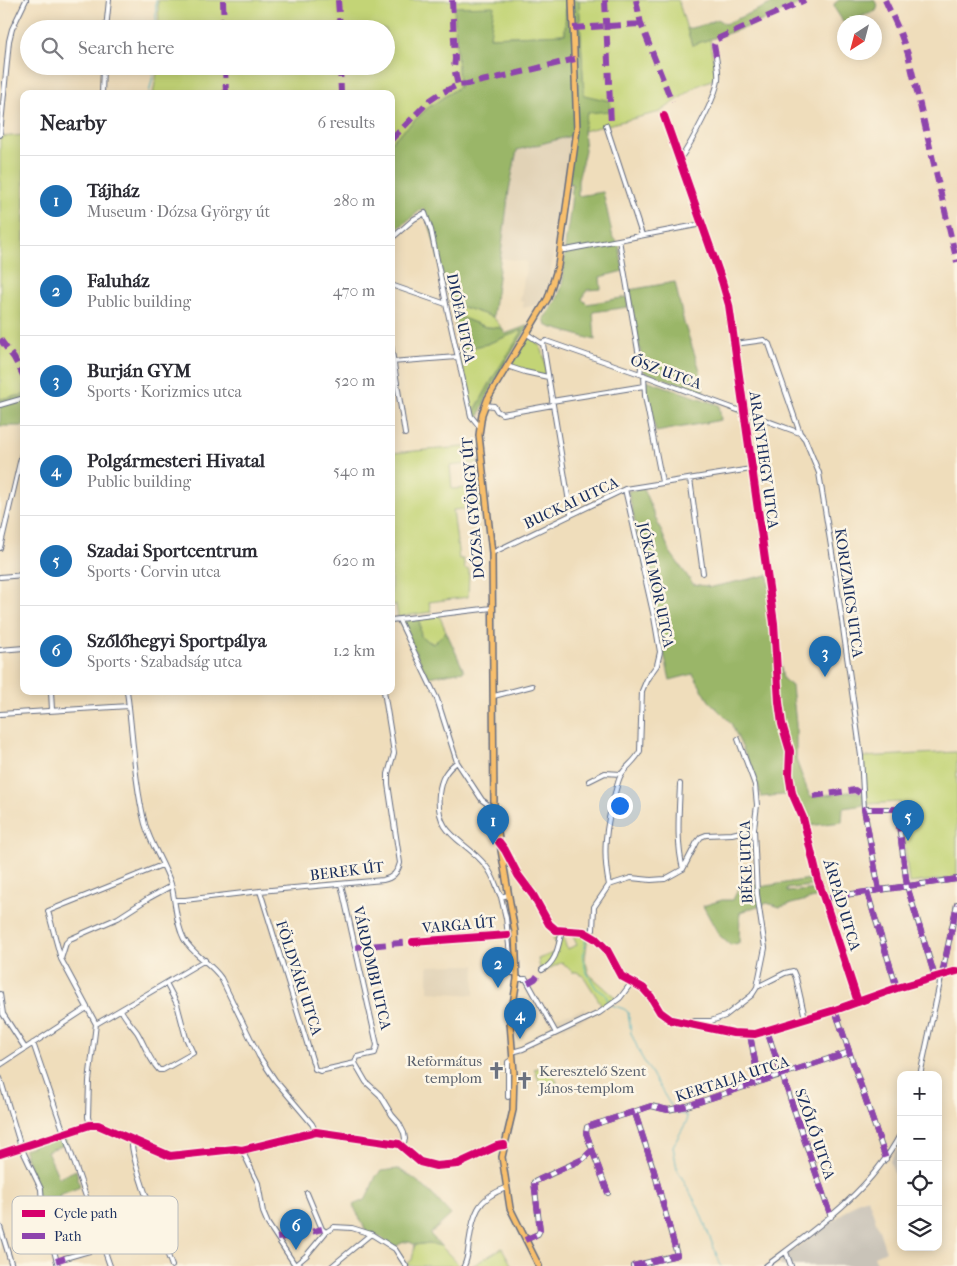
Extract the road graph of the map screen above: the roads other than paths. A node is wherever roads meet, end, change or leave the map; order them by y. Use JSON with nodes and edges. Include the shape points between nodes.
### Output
{"nodes":[{"id":1,"x":26,"y":0,"type":"edge"},
{"id":2,"x":109,"y":0,"type":"edge"},
{"id":3,"x":572,"y":0,"type":"edge"},
{"id":4,"x":107,"y":20,"type":"edge"},
{"id":5,"x":716,"y":56,"type":"dead end"},
{"id":6,"x":103,"y":75,"type":"edge"},
{"id":7,"x":102,"y":90,"type":"edge"},
{"id":8,"x":664,"y":116,"type":"dead end"},
{"id":9,"x":606,"y":125,"type":"dead end"},
{"id":10,"x":0,"y":136,"type":"edge"},
{"id":11,"x":680,"y":159,"type":"junction"},
{"id":12,"x":702,"y":224,"type":"junction"},
{"id":13,"x":642,"y":235,"type":"junction"},
{"id":14,"x":395,"y":236,"type":"edge"},
{"id":15,"x":619,"y":240,"type":"junction"},
{"id":16,"x":560,"y":250,"type":"junction"},
{"id":17,"x":395,"y":286,"type":"edge"},
{"id":18,"x":446,"y":304,"type":"junction"},
{"id":19,"x":527,"y":334,"type":"junction"},
{"id":20,"x":543,"y":344,"type":"junction"},
{"id":21,"x":735,"y":344,"type":"junction"},
{"id":22,"x":458,"y":356,"type":"junction"},
{"id":23,"x":395,"y":362,"type":"edge"},
{"id":24,"x":508,"y":366,"type":"junction"},
{"id":25,"x":395,"y":374,"type":"edge"},
{"id":26,"x":642,"y":374,"type":"junction"},
{"id":27,"x":548,"y":377,"type":"junction"},
{"id":28,"x":644,"y":386,"type":"junction"},
{"id":29,"x":20,"y":399,"type":"edge"},
{"id":30,"x":552,"y":403,"type":"junction"},
{"id":31,"x":0,"y":405,"type":"edge"},
{"id":32,"x":485,"y":405,"type":"junction"},
{"id":33,"x":744,"y":412,"type":"junction"},
{"id":34,"x":480,"y":426,"type":"junction"},
{"id":35,"x":800,"y":433,"type":"junction"},
{"id":36,"x":405,"y":434,"type":"dead end"},
{"id":37,"x":20,"y":462,"type":"edge"},
{"id":38,"x":751,"y":469,"type":"junction"},
{"id":39,"x":690,"y":479,"type":"junction"},
{"id":40,"x":662,"y":482,"type":"junction"},
{"id":41,"x":625,"y":490,"type":"junction"},
{"id":42,"x":571,"y":514,"type":"junction"},
{"id":43,"x":1,"y":542,"type":"edge"},
{"id":44,"x":0,"y":548,"type":"edge"},
{"id":45,"x":492,"y":553,"type":"junction"},
{"id":46,"x":704,"y":573,"type":"dead end"},
{"id":47,"x":20,"y":575,"type":"edge"},
{"id":48,"x":0,"y":577,"type":"edge"},
{"id":49,"x":492,"y":608,"type":"junction"},
{"id":50,"x":398,"y":620,"type":"joint"},
{"id":51,"x":20,"y":649,"type":"edge"},
{"id":52,"x":1,"y":651,"type":"edge"},
{"id":53,"x":532,"y":686,"type":"dead end"},
{"id":54,"x":51,"y":695,"type":"edge"},
{"id":55,"x":128,"y":695,"type":"edge"},
{"id":56,"x":385,"y":695,"type":"edge"},
{"id":57,"x":494,"y":696,"type":"junction"},
{"id":58,"x":129,"y":706,"type":"junction"},
{"id":59,"x":52,"y":710,"type":"junction"},
{"id":60,"x":0,"y":714,"type":"edge"},
{"id":61,"x":738,"y":739,"type":"dead end"},
{"id":62,"x":457,"y":762,"type":"junction"},
{"id":63,"x":621,"y":774,"type":"junction"},
{"id":64,"x":589,"y":781,"type":"dead end"},
{"id":65,"x":680,"y":784,"type":"dead end"},
{"id":66,"x":864,"y":809,"type":"junction"},
{"id":67,"x":494,"y":810,"type":"junction"},
{"id":68,"x":801,"y":815,"type":"joint"},
{"id":69,"x":754,"y":829,"type":"junction"},
{"id":70,"x":499,"y":842,"type":"junction"},
{"id":71,"x":162,"y":865,"type":"junction"},
{"id":72,"x":683,"y":870,"type":"junction"},
{"id":73,"x":957,"y":878,"type":"edge"},
{"id":74,"x":341,"y":884,"type":"junction"},
{"id":75,"x":609,"y":885,"type":"junction"},
{"id":76,"x":171,"y":886,"type":"junction"},
{"id":77,"x":907,"y":886,"type":"junction"},
{"id":78,"x":878,"y":890,"type":"junction"},
{"id":79,"x":260,"y":891,"type":"junction"},
{"id":80,"x":867,"y":892,"type":"junction"},
{"id":81,"x":508,"y":895,"type":"junction"},
{"id":82,"x":501,"y":897,"type":"junction"},
{"id":83,"x":824,"y":898,"type":"junction"},
{"id":84,"x":175,"y":900,"type":"junction"},
{"id":85,"x":957,"y":904,"type":"edge"},
{"id":86,"x":562,"y":931,"type":"junction"},
{"id":87,"x":590,"y":935,"type":"junction"},
{"id":88,"x":60,"y":959,"type":"junction"},
{"id":89,"x":205,"y":960,"type":"junction"},
{"id":90,"x":542,"y":970,"type":"dead end"},
{"id":91,"x":957,"y":970,"type":"edge"},
{"id":92,"x":942,"y":973,"type":"junction"},
{"id":93,"x":517,"y":976,"type":"junction"},
{"id":94,"x":935,"y":977,"type":"junction"},
{"id":95,"x":632,"y":982,"type":"junction"},
{"id":96,"x":166,"y":983,"type":"junction"},
{"id":97,"x":757,"y":987,"type":"junction"},
{"id":98,"x":897,"y":988,"type":"junction"},
{"id":99,"x":0,"y":994,"type":"edge"},
{"id":100,"x":858,"y":1002,"type":"junction"},
{"id":101,"x":87,"y":1008,"type":"junction"},
{"id":102,"x":120,"y":1010,"type":"junction"},
{"id":103,"x":835,"y":1010,"type":"junction"},
{"id":104,"x":805,"y":1018,"type":"junction"},
{"id":105,"x":96,"y":1024,"type":"junction"},
{"id":106,"x":689,"y":1024,"type":"junction"},
{"id":107,"x":767,"y":1031,"type":"junction"},
{"id":108,"x":556,"y":1033,"type":"junction"},
{"id":109,"x":750,"y":1035,"type":"junction"},
{"id":110,"x":33,"y":1043,"type":"junction"},
{"id":111,"x":25,"y":1048,"type":"junction"},
{"id":112,"x":849,"y":1052,"type":"junction"},
{"id":113,"x":513,"y":1056,"type":"junction"},
{"id":114,"x":355,"y":1063,"type":"junction"},
{"id":115,"x":0,"y":1065,"type":"edge"},
{"id":116,"x":921,"y":1071,"type":"edge"},
{"id":117,"x":783,"y":1075,"type":"junction"},
{"id":118,"x":0,"y":1078,"type":"edge"},
{"id":119,"x":759,"y":1082,"type":"junction"},
{"id":120,"x":508,"y":1097,"type":"dead end"},
{"id":121,"x":635,"y":1113,"type":"junction"},
{"id":122,"x":90,"y":1125,"type":"junction"},
{"id":123,"x":316,"y":1132,"type":"junction"},
{"id":124,"x":64,"y":1134,"type":"junction"},
{"id":125,"x":132,"y":1140,"type":"junction"},
{"id":126,"x":897,"y":1140,"type":"edge"},
{"id":127,"x":504,"y":1145,"type":"junction"},
{"id":128,"x":403,"y":1146,"type":"junction"},
{"id":129,"x":21,"y":1147,"type":"junction"},
{"id":130,"x":242,"y":1150,"type":"junction"},
{"id":131,"x":592,"y":1150,"type":"junction"},
{"id":132,"x":0,"y":1154,"type":"edge"},
{"id":133,"x":886,"y":1159,"type":"junction"},
{"id":134,"x":506,"y":1188,"type":"junction"},
{"id":135,"x":307,"y":1193,"type":"dead end"},
{"id":136,"x":608,"y":1193,"type":"dead end"},
{"id":137,"x":41,"y":1196,"type":"edge"},
{"id":138,"x":85,"y":1196,"type":"edge"},
{"id":139,"x":147,"y":1196,"type":"edge"},
{"id":140,"x":831,"y":1217,"type":"junction"},
{"id":141,"x":0,"y":1227,"type":"edge"},
{"id":142,"x":326,"y":1232,"type":"junction"},
{"id":143,"x":372,"y":1234,"type":"junction"},
{"id":144,"x":525,"y":1240,"type":"junction"},
{"id":145,"x":786,"y":1252,"type":"junction"},
{"id":146,"x":79,"y":1254,"type":"edge"},
{"id":147,"x":106,"y":1254,"type":"edge"},
{"id":148,"x":168,"y":1254,"type":"edge"},
{"id":149,"x":65,"y":1258,"type":"dead end"},
{"id":150,"x":295,"y":1265,"type":"edge"},
{"id":151,"x":12,"y":1266,"type":"edge"},
{"id":152,"x":110,"y":1266,"type":"edge"},
{"id":153,"x":172,"y":1266,"type":"edge"},
{"id":154,"x":332,"y":1266,"type":"edge"},
{"id":155,"x":406,"y":1266,"type":"edge"},
{"id":156,"x":464,"y":1266,"type":"edge"},
{"id":157,"x":539,"y":1266,"type":"edge"},
{"id":158,"x":633,"y":1266,"type":"edge"},
{"id":159,"x":766,"y":1266,"type":"edge"},
{"id":160,"x":791,"y":1266,"type":"edge"}],
"edges":[{"from":1,"to":10,"type":"street","via":[[9,41]]},
{"from":2,"to":4,"type":"street"},
{"from":3,"to":16,"type":"main road","name":"DÓZSA GYÖRGY ÚT","via":[[577,130]]},
{"from":5,"to":11,"type":"street","via":[[717,86]]},
{"from":6,"to":7,"type":"street"},
{"from":8,"to":11,"type":"street","name":"ARANYHEGY UTCA"},
{"from":9,"to":13,"type":"street"},
{"from":11,"to":12,"type":"street","name":"ARANYHEGY UTCA"},
{"from":12,"to":13,"type":"street"},
{"from":12,"to":21,"type":"street","name":"ARANYHEGY UTCA","via":[[726,293]]},
{"from":13,"to":15,"type":"street"},
{"from":14,"to":18,"type":"street","name":"DIÓFA UTCA","via":[[425,212]]},
{"from":15,"to":16,"type":"street"},
{"from":15,"to":26,"type":"street"},
{"from":16,"to":19,"type":"main road","name":"DÓZSA GYÖRGY ÚT","via":[[548,298]]},
{"from":17,"to":18,"type":"street"},
{"from":18,"to":22,"type":"street","name":"DIÓFA UTCA"},
{"from":19,"to":20,"type":"street","name":"ŐSZ UTCA"},
{"from":19,"to":24,"type":"main road","name":"DÓZSA GYÖRGY ÚT"},
{"from":20,"to":26,"type":"street","name":"ŐSZ UTCA","via":[[546,341]]},
{"from":20,"to":27,"type":"street"},
{"from":21,"to":33,"type":"street","name":"ARANYHEGY UTCA"},
{"from":21,"to":35,"type":"street","name":"KORIZMICS UTCA","via":[[764,340],[769,344]]},
{"from":22,"to":23,"type":"street"},
{"from":22,"to":34,"type":"street","name":"DIÓFA UTCA","via":[[471,416]]},
{"from":24,"to":27,"type":"street"},
{"from":24,"to":32,"type":"main road","name":"DÓZSA GYÖRGY ÚT"},
{"from":25,"to":36,"type":"street"},
{"from":26,"to":28,"type":"street"},
{"from":26,"to":33,"type":"street","name":"ŐSZ UTCA"},
{"from":27,"to":30,"type":"street"},
{"from":28,"to":30,"type":"street"},
{"from":28,"to":40,"type":"street"},
{"from":29,"to":31,"type":"street"},
{"from":30,"to":32,"type":"street","via":[[502,414],[494,406]]},
{"from":30,"to":42,"type":"street"},
{"from":32,"to":34,"type":"main road","name":"DÓZSA GYÖRGY ÚT"},
{"from":33,"to":35,"type":"street","name":"ŐSZ UTCA"},
{"from":33,"to":38,"type":"street","name":"ARANYHEGY UTCA"},
{"from":34,"to":45,"type":"main road","name":"DÓZSA GYÖRGY ÚT","via":[[479,450]]},
{"from":35,"to":66,"type":"street","name":"KORIZMICS UTCA","via":[[819,473],[836,571],[861,756]]},
{"from":37,"to":43,"type":"street"},
{"from":38,"to":39,"type":"street","name":"BUCKAI UTCA"},
{"from":38,"to":68,"type":"street","name":"ARANYHEGY UTCA","via":[[774,623],[779,702],[790,751],[791,788]]},
{"from":39,"to":40,"type":"street","name":"BUCKAI UTCA"},
{"from":39,"to":46,"type":"street"},
{"from":40,"to":41,"type":"street","name":"BUCKAI UTCA"},
{"from":41,"to":42,"type":"street","name":"BUCKAI UTCA"},
{"from":41,"to":63,"type":"street","name":"JÓKAI MÓR UTCA","via":[[660,652],[657,665],[646,679],[642,691],[640,751]]},
{"from":42,"to":45,"type":"street","name":"BUCKAI UTCA"},
{"from":43,"to":44,"type":"street"},
{"from":45,"to":49,"type":"main road","name":"DÓZSA GYÖRGY ÚT"},
{"from":47,"to":48,"type":"street"},
{"from":49,"to":50,"type":"street"},
{"from":49,"to":57,"type":"main road","name":"DÓZSA GYÖRGY ÚT"},
{"from":50,"to":62,"type":"street","via":[[437,699]]},
{"from":51,"to":52,"type":"street"},
{"from":53,"to":57,"type":"street"},
{"from":54,"to":59,"type":"street"},
{"from":55,"to":58,"type":"street"},
{"from":56,"to":74,"type":"street","name":"BEREK ÚT","via":[[394,753],[388,784],[399,866],[389,879]]},
{"from":57,"to":67,"type":"main road","name":"DÓZSA GYÖRGY ÚT"},
{"from":58,"to":59,"type":"street"},
{"from":58,"to":71,"type":"street","via":[[144,816]]},
{"from":59,"to":60,"type":"street"},
{"from":61,"to":69,"type":"street","name":"BÉKE UTCA","via":[[755,785]]},
{"from":62,"to":67,"type":"street","via":[[482,800]]},
{"from":62,"to":82,"type":"street","via":[[443,774],[438,802],[440,819],[450,834],[486,866]]},
{"from":63,"to":64,"type":"street","via":[[605,773]]},
{"from":63,"to":75,"type":"street","name":"JÓKAI MÓR UTCA","via":[[608,820],[606,863]]},
{"from":65,"to":72,"type":"street","via":[[678,825]]},
{"from":66,"to":77,"type":"street","via":[[897,808]]},
{"from":66,"to":78,"type":"street","name":"KORIZMICS UTCA"},
{"from":67,"to":70,"type":"main road","name":"DÓZSA GYÖRGY ÚT"},
{"from":68,"to":83,"type":"street","name":"ÁRPÁD UTCA"},
{"from":69,"to":72,"type":"street","via":[[701,837]]},
{"from":69,"to":97,"type":"street","name":"BÉKE UTCA","via":[[757,894],[765,948]]},
{"from":70,"to":81,"type":"main road","name":"DÓZSA GYÖRGY ÚT"},
{"from":70,"to":86,"type":"street","via":[[549,924]]},
{"from":71,"to":76,"type":"street"},
{"from":71,"to":88,"type":"street","via":[[48,911]]},
{"from":72,"to":75,"type":"street","via":[[665,879],[631,878]]},
{"from":73,"to":77,"type":"street"},
{"from":74,"to":79,"type":"street","name":"BEREK ÚT"},
{"from":74,"to":114,"type":"street","name":"VÁRDOMBI UTCA","via":[[377,1045],[375,1053],[357,1057]]},
{"from":75,"to":87,"type":"street","via":[[594,907]]},
{"from":76,"to":84,"type":"street"},
{"from":76,"to":88,"type":"street","via":[[118,918],[68,940]]},
{"from":77,"to":78,"type":"street"},
{"from":77,"to":94,"type":"street"},
{"from":78,"to":80,"type":"street"},
{"from":79,"to":84,"type":"street","name":"BEREK ÚT"},
{"from":79,"to":114,"type":"street","name":"FÖLDVÁRI UTCA","via":[[313,1064],[318,1071]]},
{"from":80,"to":83,"type":"street"},
{"from":80,"to":98,"type":"street"},
{"from":81,"to":82,"type":"street"},
{"from":81,"to":93,"type":"main road","name":"DÓZSA GYÖRGY ÚT","via":[[515,932]]},
{"from":82,"to":93,"type":"street","name":"DÓZSA GYÖRGY ÚT","via":[[512,973]]},
{"from":83,"to":100,"type":"street","name":"ÁRPÁD UTCA"},
{"from":84,"to":89,"type":"street","via":[[178,925],[184,939]]},
{"from":85,"to":92,"type":"street"},
{"from":86,"to":87,"type":"street"},
{"from":86,"to":90,"type":"street","via":[[556,954]]},
{"from":87,"to":95,"type":"street","via":[[603,946],[621,976]]},
{"from":88,"to":101,"type":"street"},
{"from":89,"to":96,"type":"street"},
{"from":89,"to":123,"type":"street","via":[[221,978],[274,1080]]},
{"from":91,"to":92,"type":"street"},
{"from":92,"to":94,"type":"street"},
{"from":92,"to":116,"type":"street"},
{"from":93,"to":108,"type":"street","via":[[526,978]]},
{"from":93,"to":113,"type":"main road","name":"DÓZSA GYÖRGY ÚT","via":[[510,1023]]},
{"from":94,"to":98,"type":"street"},
{"from":95,"to":106,"type":"street","via":[[648,993],[663,1015]]},
{"from":95,"to":108,"type":"street","via":[[624,994],[600,1013]]},
{"from":96,"to":102,"type":"street"},
{"from":96,"to":102,"type":"street","via":[[177,1004],[193,1053],[159,1070]]},
{"from":97,"to":104,"type":"street","via":[[793,972]]},
{"from":97,"to":106,"type":"street","via":[[751,997],[725,1016]]},
{"from":98,"to":100,"type":"street"},
{"from":99,"to":111,"type":"street","via":[[3,1014]]},
{"from":100,"to":103,"type":"street"},
{"from":101,"to":105,"type":"street"},
{"from":101,"to":110,"type":"street"},
{"from":102,"to":105,"type":"street"},
{"from":103,"to":104,"type":"street"},
{"from":103,"to":112,"type":"street"},
{"from":104,"to":107,"type":"street"},
{"from":105,"to":122,"type":"street","via":[[89,1081]]},
{"from":106,"to":109,"type":"street"},
{"from":107,"to":109,"type":"street"},
{"from":107,"to":117,"type":"street","name":"SZŐLŐ UTCA"},
{"from":108,"to":113,"type":"street"},
{"from":109,"to":119,"type":"street"},
{"from":110,"to":111,"type":"street"},
{"from":110,"to":124,"type":"street"},
{"from":111,"to":115,"type":"street"},
{"from":112,"to":117,"type":"street","name":"KERTALJA UTCA"},
{"from":112,"to":133,"type":"street"},
{"from":113,"to":120,"type":"street","name":"DÓZSA GYÖRGY ÚT","via":[[508,1062]]},
{"from":113,"to":127,"type":"main road","name":"DÓZSA GYÖRGY ÚT","via":[[513,1110]]},
{"from":114,"to":128,"type":"street","via":[[399,1123],[404,1133]]},
{"from":117,"to":119,"type":"street","name":"KERTALJA UTCA"},
{"from":117,"to":140,"type":"street","name":"SZŐLŐ UTCA"},
{"from":118,"to":129,"type":"street"},
{"from":119,"to":121,"type":"street","name":"KERTALJA UTCA","via":[[687,1106],[668,1110],[652,1106]]},
{"from":121,"to":131,"type":"street","name":"KERTALJA UTCA","via":[[587,1127]]},
{"from":121,"to":158,"type":"street","via":[[677,1255]]},
{"from":122,"to":124,"type":"street"},
{"from":122,"to":125,"type":"street"},
{"from":123,"to":128,"type":"street"},
{"from":123,"to":130,"type":"street"},
{"from":124,"to":129,"type":"street"},
{"from":124,"to":138,"type":"street"},
{"from":125,"to":130,"type":"street","via":[[173,1156]]},
{"from":125,"to":139,"type":"street","via":[[131,1148]]},
{"from":126,"to":133,"type":"street"},
{"from":127,"to":128,"type":"street","via":[[458,1164],[436,1166],[420,1162]]},
{"from":127,"to":134,"type":"main road","name":"DÓZSA GYÖRGY ÚT","via":[[502,1158]]},
{"from":129,"to":132,"type":"street"},
{"from":129,"to":137,"type":"street"},
{"from":130,"to":150,"type":"street","via":[[258,1183],[268,1224]]},
{"from":131,"to":136,"type":"street","name":"KERTALJA UTCA"},
{"from":131,"to":144,"type":"street","via":[[583,1159],[534,1182],[540,1230]]},
{"from":133,"to":140,"type":"street"},
{"from":134,"to":144,"type":"main road","name":"DÓZSA GYÖRGY ÚT","via":[[510,1208]]},
{"from":134,"to":156,"type":"street","via":[[487,1197],[477,1211]]},
{"from":135,"to":142,"type":"street"},
{"from":140,"to":145,"type":"street"},
{"from":141,"to":151,"type":"street"},
{"from":142,"to":143,"type":"street","via":[[334,1227]]},
{"from":142,"to":150,"type":"street"},
{"from":143,"to":154,"type":"street"},
{"from":143,"to":155,"type":"street","via":[[395,1249]]},
{"from":144,"to":157,"type":"main road","name":"DÓZSA GYÖRGY ÚT"},
{"from":145,"to":159,"type":"street"},
{"from":145,"to":160,"type":"street"},
{"from":146,"to":149,"type":"street"},
{"from":147,"to":152,"type":"street"},
{"from":148,"to":153,"type":"street"}]}
